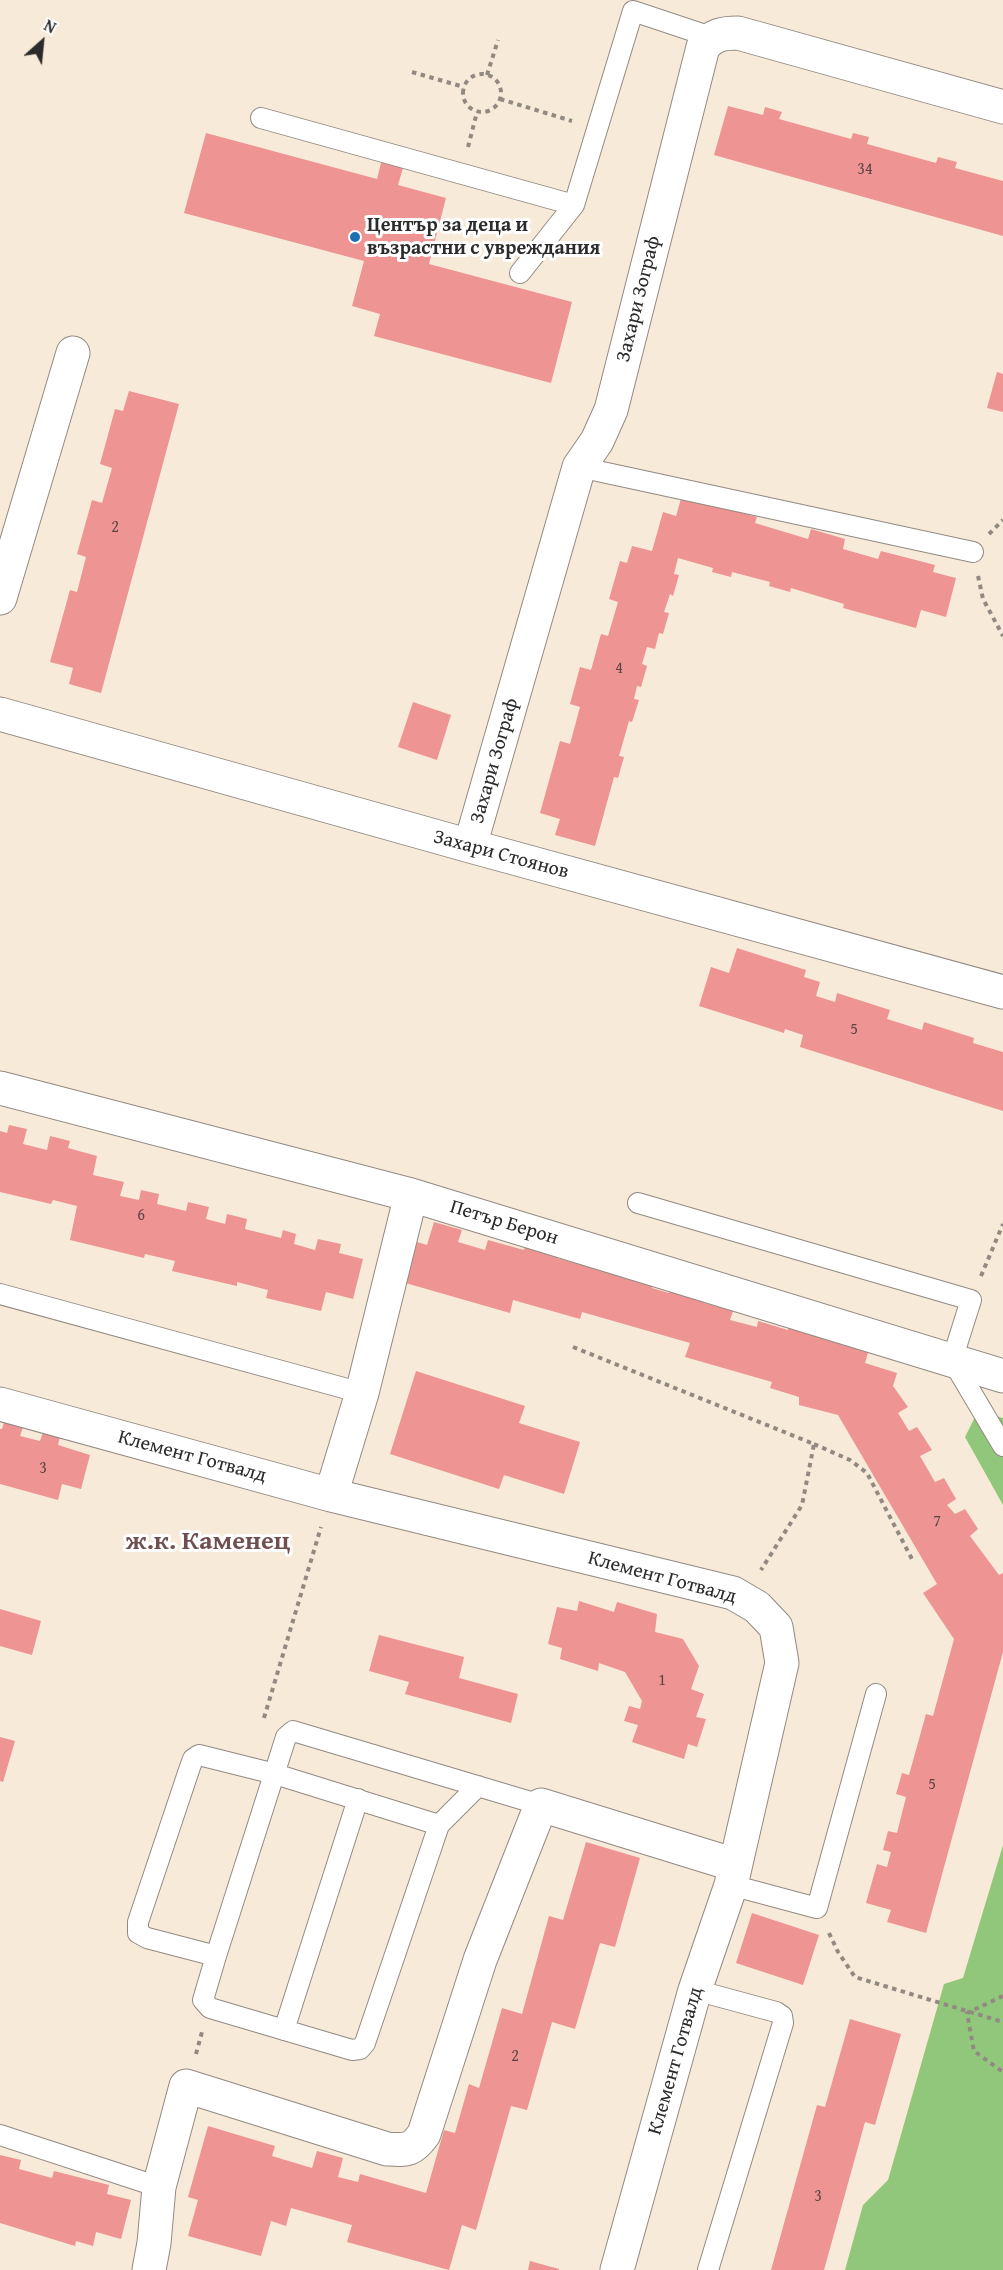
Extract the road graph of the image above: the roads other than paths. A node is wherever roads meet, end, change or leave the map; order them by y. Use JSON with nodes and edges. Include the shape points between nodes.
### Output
{"nodes":[{"id":1,"x":711,"y":37,"type":"junction"},
{"id":2,"x":1003,"y":107,"type":"edge"},
{"id":3,"x":261,"y":118,"type":"dead end"},
{"id":4,"x":574,"y":205,"type":"junction"},
{"id":5,"x":520,"y":273,"type":"dead end"},
{"id":6,"x":73,"y":353,"type":"dead end"},
{"id":7,"x":579,"y":467,"type":"junction"},
{"id":8,"x":973,"y":552,"type":"dead end"},
{"id":9,"x":0,"y":598,"type":"edge"},
{"id":10,"x":0,"y":714,"type":"edge"},
{"id":11,"x":470,"y":846,"type":"junction"},
{"id":12,"x":1003,"y":992,"type":"edge"},
{"id":13,"x":0,"y":1088,"type":"edge"},
{"id":14,"x":411,"y":1195,"type":"junction"},
{"id":15,"x":638,"y":1203,"type":"dead end"},
{"id":16,"x":0,"y":1294,"type":"edge"},
{"id":17,"x":952,"y":1360,"type":"junction"},
{"id":18,"x":1003,"y":1376,"type":"edge"},
{"id":19,"x":362,"y":1393,"type":"junction"},
{"id":20,"x":0,"y":1404,"type":"edge"},
{"id":21,"x":1003,"y":1446,"type":"edge"},
{"id":22,"x":331,"y":1495,"type":"junction"},
{"id":23,"x":876,"y":1694,"type":"dead end"},
{"id":24,"x":275,"y":1774,"type":"junction"},
{"id":25,"x":478,"y":1786,"type":"junction"},
{"id":26,"x":358,"y":1799,"type":"junction"},
{"id":27,"x":541,"y":1805,"type":"junction"},
{"id":28,"x":439,"y":1825,"type":"junction"},
{"id":29,"x":733,"y":1875,"type":"junction"},
{"id":30,"x":216,"y":1956,"type":"junction"},
{"id":31,"x":695,"y":1990,"type":"junction"},
{"id":32,"x":284,"y":2030,"type":"junction"},
{"id":33,"x":0,"y":2135,"type":"edge"},
{"id":34,"x":159,"y":2187,"type":"junction"},
{"id":35,"x":149,"y":2270,"type":"edge"},
{"id":36,"x":617,"y":2270,"type":"edge"},
{"id":37,"x":708,"y":2270,"type":"edge"}],
"edges":[{"from":1,"to":2,"type":"street","via":[[738,33]]},
{"from":1,"to":4,"type":"lane","via":[[633,11]]},
{"from":1,"to":7,"type":"street","name":"Захари Зограф","via":[[703,47],[611,410]]},
{"from":3,"to":4,"type":"lane"},
{"from":4,"to":5,"type":"lane"},
{"from":6,"to":9,"type":"street"},
{"from":7,"to":8,"type":"lane"},
{"from":7,"to":11,"type":"street","name":"Захари Зограф"},
{"from":10,"to":11,"type":"street","name":"Захари Стоянов"},
{"from":11,"to":12,"type":"street","name":"Захари Стоянов"},
{"from":13,"to":14,"type":"street","name":"Петър Берон"},
{"from":14,"to":17,"type":"street","name":"Петър Берон"},
{"from":14,"to":19,"type":"street"},
{"from":15,"to":17,"type":"lane","via":[[971,1300]]},
{"from":16,"to":19,"type":"lane"},
{"from":17,"to":18,"type":"street","name":"Петър Берон"},
{"from":17,"to":21,"type":"lane"},
{"from":19,"to":22,"type":"street"},
{"from":20,"to":22,"type":"street","name":"Клемент Готвалд"},
{"from":22,"to":29,"type":"street","name":"Клемент Готвалд","via":[[733,1593],[757,1607],[776,1627],[782,1664]]},
{"from":23,"to":29,"type":"lane","via":[[817,1908]]},
{"from":24,"to":25,"type":"lane","via":[[286,1737],[293,1731]]},
{"from":24,"to":26,"type":"lane"},
{"from":24,"to":30,"type":"lane"},
{"from":24,"to":30,"type":"lane","via":[[200,1755],[193,1759],[138,1922],[138,1933],[147,1938]]},
{"from":25,"to":27,"type":"lane"},
{"from":25,"to":28,"type":"lane"},
{"from":26,"to":28,"type":"lane"},
{"from":26,"to":32,"type":"lane"},
{"from":27,"to":29,"type":"street"},
{"from":27,"to":34,"type":"street","via":[[480,1960],[424,2134],[416,2146],[387,2149],[186,2086]]},
{"from":28,"to":32,"type":"lane","via":[[365,2043],[360,2049],[351,2050]]},
{"from":29,"to":31,"type":"street","name":"Клемент Готвалд"},
{"from":30,"to":32,"type":"lane","via":[[203,2000],[210,2008]]},
{"from":31,"to":36,"type":"street","name":"Клемент Готвалд"},
{"from":31,"to":37,"type":"lane","via":[[776,2012],[782,2016],[783,2024]]},
{"from":33,"to":34,"type":"lane"},
{"from":34,"to":35,"type":"street"}]}
